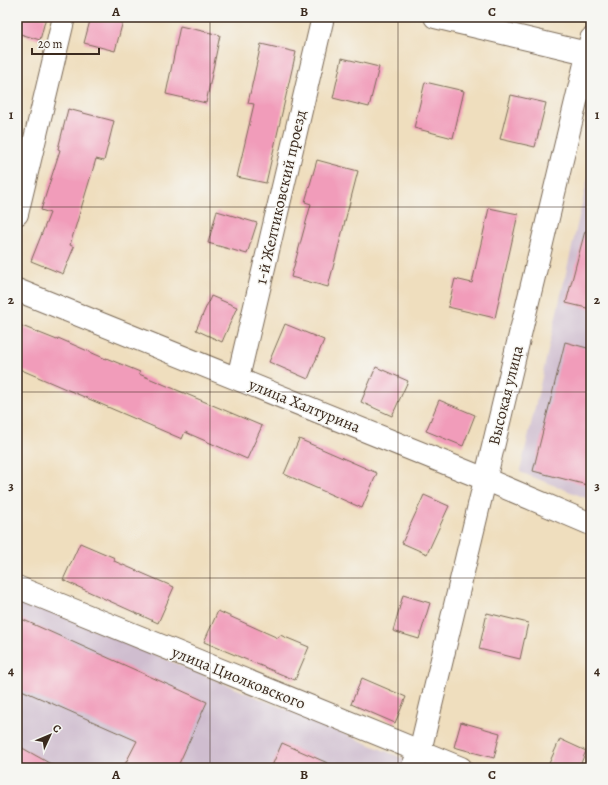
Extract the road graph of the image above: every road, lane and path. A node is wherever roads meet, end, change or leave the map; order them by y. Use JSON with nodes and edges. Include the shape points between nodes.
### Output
{"nodes":[{"id":1,"x":64,"y":17,"type":"edge"},
{"id":2,"x":323,"y":17,"type":"edge"},
{"id":3,"x":435,"y":17,"type":"edge"},
{"id":4,"x":590,"y":49,"type":"edge"},
{"id":5,"x":17,"y":214,"type":"edge"},
{"id":6,"x":17,"y":290,"type":"edge"},
{"id":7,"x":238,"y":378,"type":"junction"},
{"id":8,"x":485,"y":479,"type":"junction"},
{"id":9,"x":591,"y":524,"type":"edge"},
{"id":10,"x":17,"y":587,"type":"edge"},
{"id":11,"x":416,"y":759,"type":"edge"},
{"id":12,"x":461,"y":768,"type":"edge"}],
"edges":[{"from":1,"to":5,"type":"street"},
{"from":2,"to":7,"type":"street","name":"1-й Желтиковский проезд"},
{"from":3,"to":4,"type":"street"},
{"from":4,"to":8,"type":"street","name":"Высокая улица"},
{"from":6,"to":7,"type":"street","name":"улица Халтурина"},
{"from":7,"to":8,"type":"street","name":"улица Халтурина"},
{"from":8,"to":9,"type":"street","name":"улица Халтурина"},
{"from":8,"to":11,"type":"street","name":"Высокая улица"},
{"from":10,"to":11,"type":"street","name":"улица Циолковского"},
{"from":11,"to":12,"type":"street","name":"улица Циолковского"}]}
